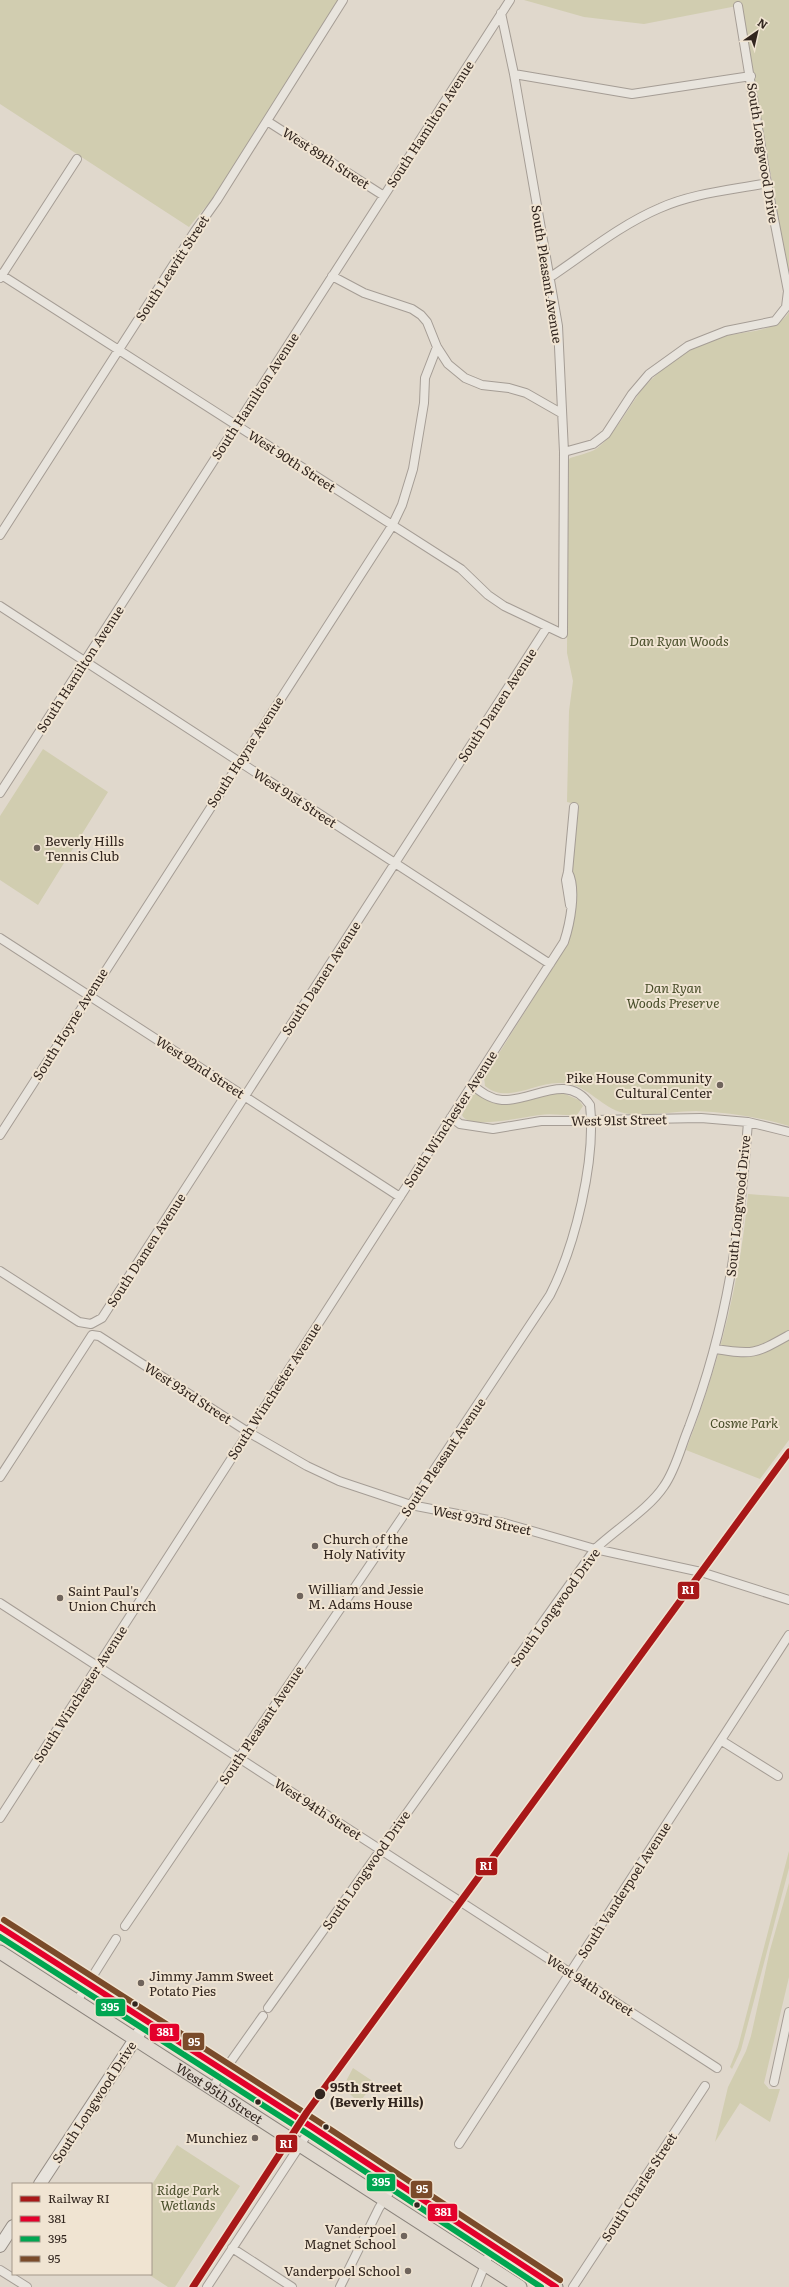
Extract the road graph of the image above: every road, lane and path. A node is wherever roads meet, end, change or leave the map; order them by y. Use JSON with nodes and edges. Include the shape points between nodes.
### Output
{"nodes":[{"id":1,"x":343,"y":0,"type":"edge"},
{"id":2,"x":510,"y":0,"type":"edge"},
{"id":3,"x":738,"y":6,"type":"dead end"},
{"id":4,"x":501,"y":14,"type":"junction"},
{"id":5,"x":514,"y":74,"type":"junction"},
{"id":6,"x":751,"y":76,"type":"junction"},
{"id":7,"x":267,"y":121,"type":"junction"},
{"id":8,"x":77,"y":159,"type":"dead end"},
{"id":9,"x":767,"y":183,"type":"junction"},
{"id":10,"x":384,"y":196,"type":"junction"},
{"id":11,"x":1,"y":276,"type":"edge"},
{"id":12,"x":332,"y":276,"type":"junction"},
{"id":13,"x":549,"y":278,"type":"junction"},
{"id":14,"x":437,"y":347,"type":"junction"},
{"id":15,"x":118,"y":350,"type":"junction"},
{"id":16,"x":561,"y":413,"type":"junction"},
{"id":17,"x":236,"y":425,"type":"junction"},
{"id":18,"x":564,"y":452,"type":"junction"},
{"id":19,"x":392,"y":526,"type":"junction"},
{"id":20,"x":0,"y":535,"type":"edge"},
{"id":21,"x":0,"y":606,"type":"edge"},
{"id":22,"x":547,"y":627,"type":"junction"},
{"id":23,"x":563,"y":634,"type":"joint"},
{"id":24,"x":84,"y":662,"type":"junction"},
{"id":25,"x":239,"y":762,"type":"junction"},
{"id":26,"x":0,"y":792,"type":"edge"},
{"id":27,"x":574,"y":807,"type":"dead end"},
{"id":28,"x":395,"y":863,"type":"junction"},
{"id":29,"x":0,"y":938,"type":"edge"},
{"id":30,"x":550,"y":964,"type":"junction"},
{"id":31,"x":89,"y":995,"type":"junction"},
{"id":32,"x":472,"y":1085,"type":"junction"},
{"id":33,"x":244,"y":1096,"type":"junction"},
{"id":34,"x":451,"y":1118,"type":"junction"},
{"id":35,"x":591,"y":1121,"type":"junction"},
{"id":36,"x":748,"y":1122,"type":"junction"},
{"id":37,"x":789,"y":1132,"type":"edge"},
{"id":38,"x":0,"y":1135,"type":"edge"},
{"id":39,"x":400,"y":1197,"type":"junction"},
{"id":40,"x":0,"y":1271,"type":"edge"},
{"id":41,"x":789,"y":1335,"type":"edge"},
{"id":42,"x":716,"y":1349,"type":"junction"},
{"id":43,"x":248,"y":1432,"type":"junction"},
{"id":44,"x":0,"y":1477,"type":"edge"},
{"id":45,"x":411,"y":1505,"type":"junction"},
{"id":46,"x":595,"y":1550,"type":"junction"},
{"id":47,"x":789,"y":1600,"type":"edge"},
{"id":48,"x":0,"y":1603,"type":"edge"},
{"id":49,"x":789,"y":1635,"type":"edge"},
{"id":50,"x":98,"y":1666,"type":"junction"},
{"id":51,"x":722,"y":1741,"type":"junction"},
{"id":52,"x":239,"y":1757,"type":"junction"},
{"id":53,"x":778,"y":1776,"type":"dead end"},
{"id":54,"x":0,"y":1818,"type":"edge"},
{"id":55,"x":381,"y":1849,"type":"junction"},
{"id":56,"x":125,"y":1926,"type":"dead end"},
{"id":57,"x":0,"y":1927,"type":"edge"},
{"id":58,"x":116,"y":1939,"type":"dead end"},
{"id":59,"x":0,"y":1952,"type":"edge"},
{"id":60,"x":570,"y":1972,"type":"junction"},
{"id":61,"x":88,"y":1983,"type":"junction"},
{"id":62,"x":77,"y":2001,"type":"junction"},
{"id":63,"x":268,"y":2008,"type":"dead end"},
{"id":64,"x":789,"y":2012,"type":"edge"},
{"id":65,"x":262,"y":2016,"type":"dead end"},
{"id":66,"x":147,"y":2021,"type":"junction"},
{"id":67,"x":135,"y":2039,"type":"junction"},
{"id":68,"x":716,"y":2068,"type":"dead end"},
{"id":69,"x":224,"y":2070,"type":"junction"},
{"id":70,"x":774,"y":2082,"type":"dead end"},
{"id":71,"x":705,"y":2086,"type":"dead end"},
{"id":72,"x":212,"y":2088,"type":"junction"},
{"id":73,"x":312,"y":2127,"type":"junction"},
{"id":74,"x":300,"y":2144,"type":"junction"},
{"id":75,"x":459,"y":2144,"type":"dead end"},
{"id":76,"x":396,"y":2182,"type":"junction"},
{"id":77,"x":41,"y":2183,"type":"edge"},
{"id":78,"x":384,"y":2200,"type":"junction"},
{"id":79,"x":12,"y":2228,"type":"edge"},
{"id":80,"x":493,"y":2245,"type":"junction"},
{"id":81,"x":0,"y":2246,"type":"edge"},
{"id":82,"x":232,"y":2248,"type":"junction"},
{"id":83,"x":485,"y":2264,"type":"junction"},
{"id":84,"x":0,"y":2270,"type":"edge"},
{"id":85,"x":27,"y":2287,"type":"edge"},
{"id":86,"x":207,"y":2287,"type":"edge"},
{"id":87,"x":292,"y":2287,"type":"edge"},
{"id":88,"x":340,"y":2287,"type":"edge"},
{"id":89,"x":476,"y":2287,"type":"edge"},
{"id":90,"x":520,"y":2287,"type":"edge"},
{"id":91,"x":556,"y":2287,"type":"edge"},
{"id":92,"x":573,"y":2287,"type":"edge"}],
"edges":[{"from":1,"to":7,"type":"street","name":"South Leavitt Street"},
{"from":2,"to":4,"type":"street","name":"South Hamilton Avenue"},
{"from":3,"to":6,"type":"street","name":"South Longwood Drive"},
{"from":4,"to":5,"type":"street","name":"South Pleasant Avenue"},
{"from":4,"to":10,"type":"street","name":"South Hamilton Avenue"},
{"from":5,"to":6,"type":"street","via":[[632,94]]},
{"from":5,"to":13,"type":"street","name":"South Pleasant Avenue"},
{"from":6,"to":9,"type":"street","name":"South Longwood Drive"},
{"from":7,"to":10,"type":"street","name":"West 89th Street"},
{"from":7,"to":15,"type":"street","name":"South Leavitt Street"},
{"from":8,"to":11,"type":"street"},
{"from":9,"to":13,"type":"street","via":[[689,198],[660,207]]},
{"from":9,"to":18,"type":"street","name":"South Longwood Drive","via":[[788,291],[786,308],[776,321],[726,331],[688,346],[650,374],[632,394],[606,434],[593,444]]},
{"from":10,"to":12,"type":"street","name":"South Hamilton Avenue"},
{"from":11,"to":15,"type":"street","name":"West 90th Street"},
{"from":12,"to":14,"type":"street","via":[[364,293],[412,309],[427,322]]},
{"from":12,"to":17,"type":"street","name":"South Hamilton Avenue"},
{"from":13,"to":16,"type":"street","name":"South Pleasant Avenue","via":[[558,326]]},
{"from":14,"to":16,"type":"street","via":[[448,364],[465,378],[482,385],[526,393]]},
{"from":14,"to":19,"type":"street","name":"South Hoyne Avenue","via":[[425,378],[424,403],[413,469],[402,505]]},
{"from":15,"to":17,"type":"street","name":"West 90th Street"},
{"from":15,"to":20,"type":"street","name":"South Leavitt Street"},
{"from":16,"to":18,"type":"street","name":"South Pleasant Avenue"},
{"from":17,"to":19,"type":"street","name":"West 90th Street"},
{"from":17,"to":24,"type":"street","name":"South Hamilton Avenue"},
{"from":18,"to":23,"type":"street","name":"South Pleasant Avenue"},
{"from":19,"to":22,"type":"street","name":"West 90th Street","via":[[461,569],[488,595],[504,606]]},
{"from":19,"to":25,"type":"street","name":"South Hoyne Avenue"},
{"from":21,"to":24,"type":"street","name":"West 91st Street"},
{"from":22,"to":23,"type":"street","name":"West 90th Street"},
{"from":22,"to":28,"type":"street","name":"South Damen Avenue"},
{"from":24,"to":25,"type":"street","name":"West 91st Street"},
{"from":24,"to":26,"type":"street","name":"South Hamilton Avenue"},
{"from":25,"to":28,"type":"street","name":"West 91st Street"},
{"from":25,"to":31,"type":"street","name":"South Hoyne Avenue"},
{"from":27,"to":30,"type":"street","via":[[566,880],[570,907],[568,930],[564,942]]},
{"from":28,"to":30,"type":"street","name":"West 91st Street"},
{"from":28,"to":33,"type":"street","name":"South Damen Avenue"},
{"from":29,"to":31,"type":"street","name":"West 92nd Street"},
{"from":30,"to":32,"type":"street","name":"South Winchester Avenue"},
{"from":31,"to":33,"type":"street","name":"West 92nd Street"},
{"from":31,"to":38,"type":"street","name":"South Hoyne Avenue"},
{"from":32,"to":34,"type":"street","name":"South Winchester Avenue"},
{"from":32,"to":35,"type":"street","name":"South Pleasant Avenue","via":[[501,1100],[515,1100],[550,1089],[567,1090],[580,1094],[587,1100],[590,1105]]},
{"from":33,"to":39,"type":"street","name":"West 92nd Street"},
{"from":33,"to":40,"type":"street","name":"South Damen Avenue","via":[[102,1318],[91,1324],[79,1322]]},
{"from":34,"to":35,"type":"street","name":"West 91st Street","via":[[460,1124],[493,1129],[542,1121]]},
{"from":34,"to":39,"type":"street","name":"South Winchester Avenue"},
{"from":35,"to":36,"type":"street","name":"West 91st Street","via":[[701,1118]]},
{"from":35,"to":45,"type":"street","name":"South Pleasant Avenue","via":[[585,1182],[574,1233],[559,1278]]},
{"from":36,"to":37,"type":"street","name":"West 91st Street"},
{"from":36,"to":42,"type":"street","name":"South Longwood Drive","via":[[736,1251]]},
{"from":39,"to":43,"type":"street","name":"South Winchester Avenue"},
{"from":41,"to":42,"type":"street","via":[[768,1348],[752,1353]]},
{"from":42,"to":46,"type":"street","name":"South Longwood Drive","via":[[665,1485],[651,1503],[615,1530]]},
{"from":43,"to":44,"type":"street","name":"West 93rd Street","via":[[105,1338],[92,1335]]},
{"from":43,"to":45,"type":"street","name":"West 93rd Street","via":[[339,1481]]},
{"from":43,"to":50,"type":"street","name":"South Winchester Avenue"},
{"from":45,"to":46,"type":"street","name":"West 93rd Street","via":[[504,1523]]},
{"from":45,"to":52,"type":"street","name":"South Pleasant Avenue"},
{"from":46,"to":47,"type":"street","name":"West 93rd Street","via":[[701,1572]]},
{"from":46,"to":55,"type":"street","name":"South Longwood Drive"},
{"from":48,"to":50,"type":"street","name":"West 94th Street"},
{"from":49,"to":51,"type":"street","name":"South Vanderpoel Avenue"},
{"from":50,"to":52,"type":"street","name":"West 94th Street"},
{"from":50,"to":54,"type":"street","name":"South Winchester Avenue"},
{"from":51,"to":53,"type":"street"},
{"from":51,"to":60,"type":"street","name":"South Vanderpoel Avenue"},
{"from":52,"to":55,"type":"street","name":"West 94th Street"},
{"from":52,"to":56,"type":"street","name":"South Pleasant Avenue"},
{"from":55,"to":60,"type":"street","name":"West 94th Street"},
{"from":55,"to":63,"type":"street","name":"South Longwood Drive"},
{"from":57,"to":61,"type":"main road","name":"West 95th Street"},
{"from":58,"to":61,"type":"street"},
{"from":59,"to":62,"type":"main road","name":"West 95th Street"},
{"from":60,"to":68,"type":"street","name":"West 94th Street"},
{"from":60,"to":75,"type":"street","name":"South Vanderpoel Avenue"},
{"from":61,"to":62,"type":"street"},
{"from":61,"to":66,"type":"main road","name":"West 95th Street"},
{"from":62,"to":67,"type":"main road","name":"West 95th Street"},
{"from":64,"to":70,"type":"street"},
{"from":65,"to":69,"type":"street"},
{"from":66,"to":67,"type":"street","name":"South Longwood Drive"},
{"from":66,"to":69,"type":"main road","name":"West 95th Street"},
{"from":67,"to":72,"type":"main road","name":"West 95th Street"},
{"from":67,"to":77,"type":"street","name":"South Longwood Drive"},
{"from":69,"to":72,"type":"street"},
{"from":69,"to":73,"type":"main road","name":"West 95th Street"},
{"from":71,"to":92,"type":"street","name":"South Charles Street"},
{"from":72,"to":74,"type":"main road","name":"West 95th Street"},
{"from":73,"to":74,"type":"street"},
{"from":73,"to":76,"type":"main road","name":"West 95th Street"},
{"from":74,"to":78,"type":"main road","name":"West 95th Street"},
{"from":74,"to":82,"type":"street"},
{"from":76,"to":78,"type":"street"},
{"from":76,"to":80,"type":"main road","name":"West 95th Street"},
{"from":78,"to":83,"type":"main road","name":"West 95th Street"},
{"from":78,"to":88,"type":"street"},
{"from":79,"to":81,"type":"street"},
{"from":80,"to":83,"type":"street"},
{"from":80,"to":91,"type":"main road","name":"West 95th Street"},
{"from":82,"to":86,"type":"street"},
{"from":82,"to":87,"type":"street"},
{"from":83,"to":89,"type":"street"},
{"from":83,"to":90,"type":"main road","name":"West 95th Street"},
{"from":84,"to":85,"type":"street"}]}
